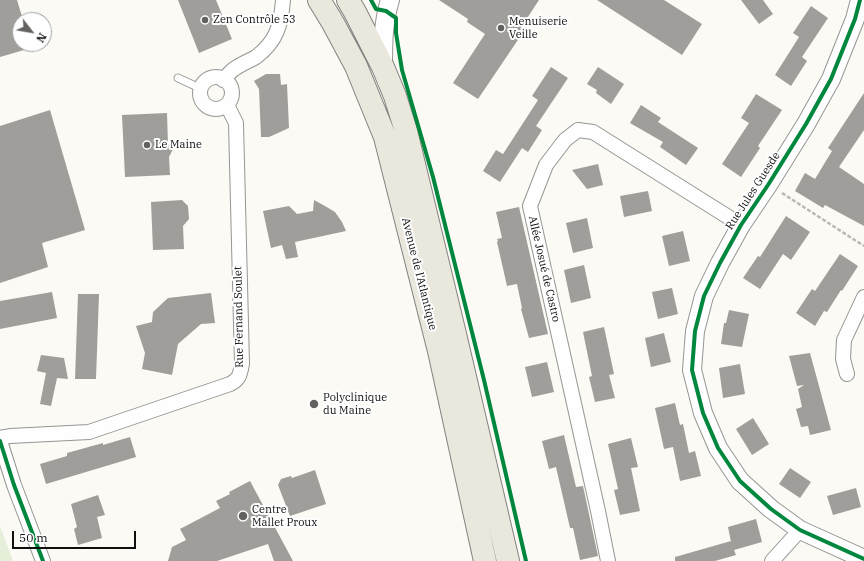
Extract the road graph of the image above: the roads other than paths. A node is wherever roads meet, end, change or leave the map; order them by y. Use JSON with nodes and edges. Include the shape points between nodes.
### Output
{"nodes":[{"id":1,"x":283,"y":0,"type":"edge"},
{"id":2,"x":319,"y":0,"type":"edge"},
{"id":3,"x":348,"y":0,"type":"edge"},
{"id":4,"x":390,"y":0,"type":"edge"},
{"id":5,"x":860,"y":0,"type":"edge"},
{"id":6,"x":383,"y":68,"type":"junction"},
{"id":7,"x":178,"y":78,"type":"dead end"},
{"id":8,"x":223,"y":80,"type":"junction"},
{"id":9,"x":202,"y":89,"type":"junction"},
{"id":10,"x":227,"y":105,"type":"junction"},
{"id":11,"x":741,"y":225,"type":"junction"},
{"id":12,"x":864,"y":297,"type":"edge"},
{"id":13,"x":847,"y":374,"type":"dead end"},
{"id":14,"x":0,"y":440,"type":"edge"},
{"id":15,"x":800,"y":530,"type":"junction"},
{"id":16,"x":864,"y":559,"type":"edge"},
{"id":17,"x":43,"y":561,"type":"edge"},
{"id":18,"x":485,"y":561,"type":"edge"},
{"id":19,"x":508,"y":561,"type":"edge"},
{"id":20,"x":608,"y":561,"type":"edge"},
{"id":21,"x":772,"y":561,"type":"edge"}],
"edges":[{"from":1,"to":8,"type":"street","via":[[277,31],[269,46],[233,69]]},
{"from":2,"to":18,"type":"main road","name":"Avenue de l'Atlantique","via":[[356,66],[385,137],[439,351]]},
{"from":3,"to":6,"type":"main road","name":"Avenue de l'Atlantique"},
{"from":4,"to":6,"type":"street","via":[[383,33]]},
{"from":5,"to":11,"type":"street","name":"Rue Jules Guesde","via":[[831,79],[806,124]]},
{"from":6,"to":19,"type":"main road","name":"Avenue de l'Atlantique","via":[[406,131]]},
{"from":7,"to":9,"type":"lane"},
{"from":8,"to":9,"type":"street","via":[[209,80]]},
{"from":8,"to":10,"type":"street","via":[[227,82],[232,93]]},
{"from":9,"to":10,"type":"street","via":[[201,96],[207,106],[216,109]]},
{"from":10,"to":14,"type":"street","name":"Rue Fernand Soulet","via":[[236,123],[242,364],[240,376],[230,384],[89,432],[10,436]]},
{"from":11,"to":15,"type":"street","name":"Rue Jules Guesde","via":[[704,296],[695,331],[692,370],[703,413],[718,448],[740,481],[771,509]]},
{"from":11,"to":20,"type":"street","name":"Allée Josué de Castro","via":[[593,132],[578,130],[565,140],[546,165],[530,206]]},
{"from":12,"to":13,"type":"street","via":[[844,340],[843,359]]},
{"from":14,"to":17,"type":"street"},
{"from":15,"to":16,"type":"street","name":"Rue Jules Guesde"},
{"from":15,"to":21,"type":"street"}]}
